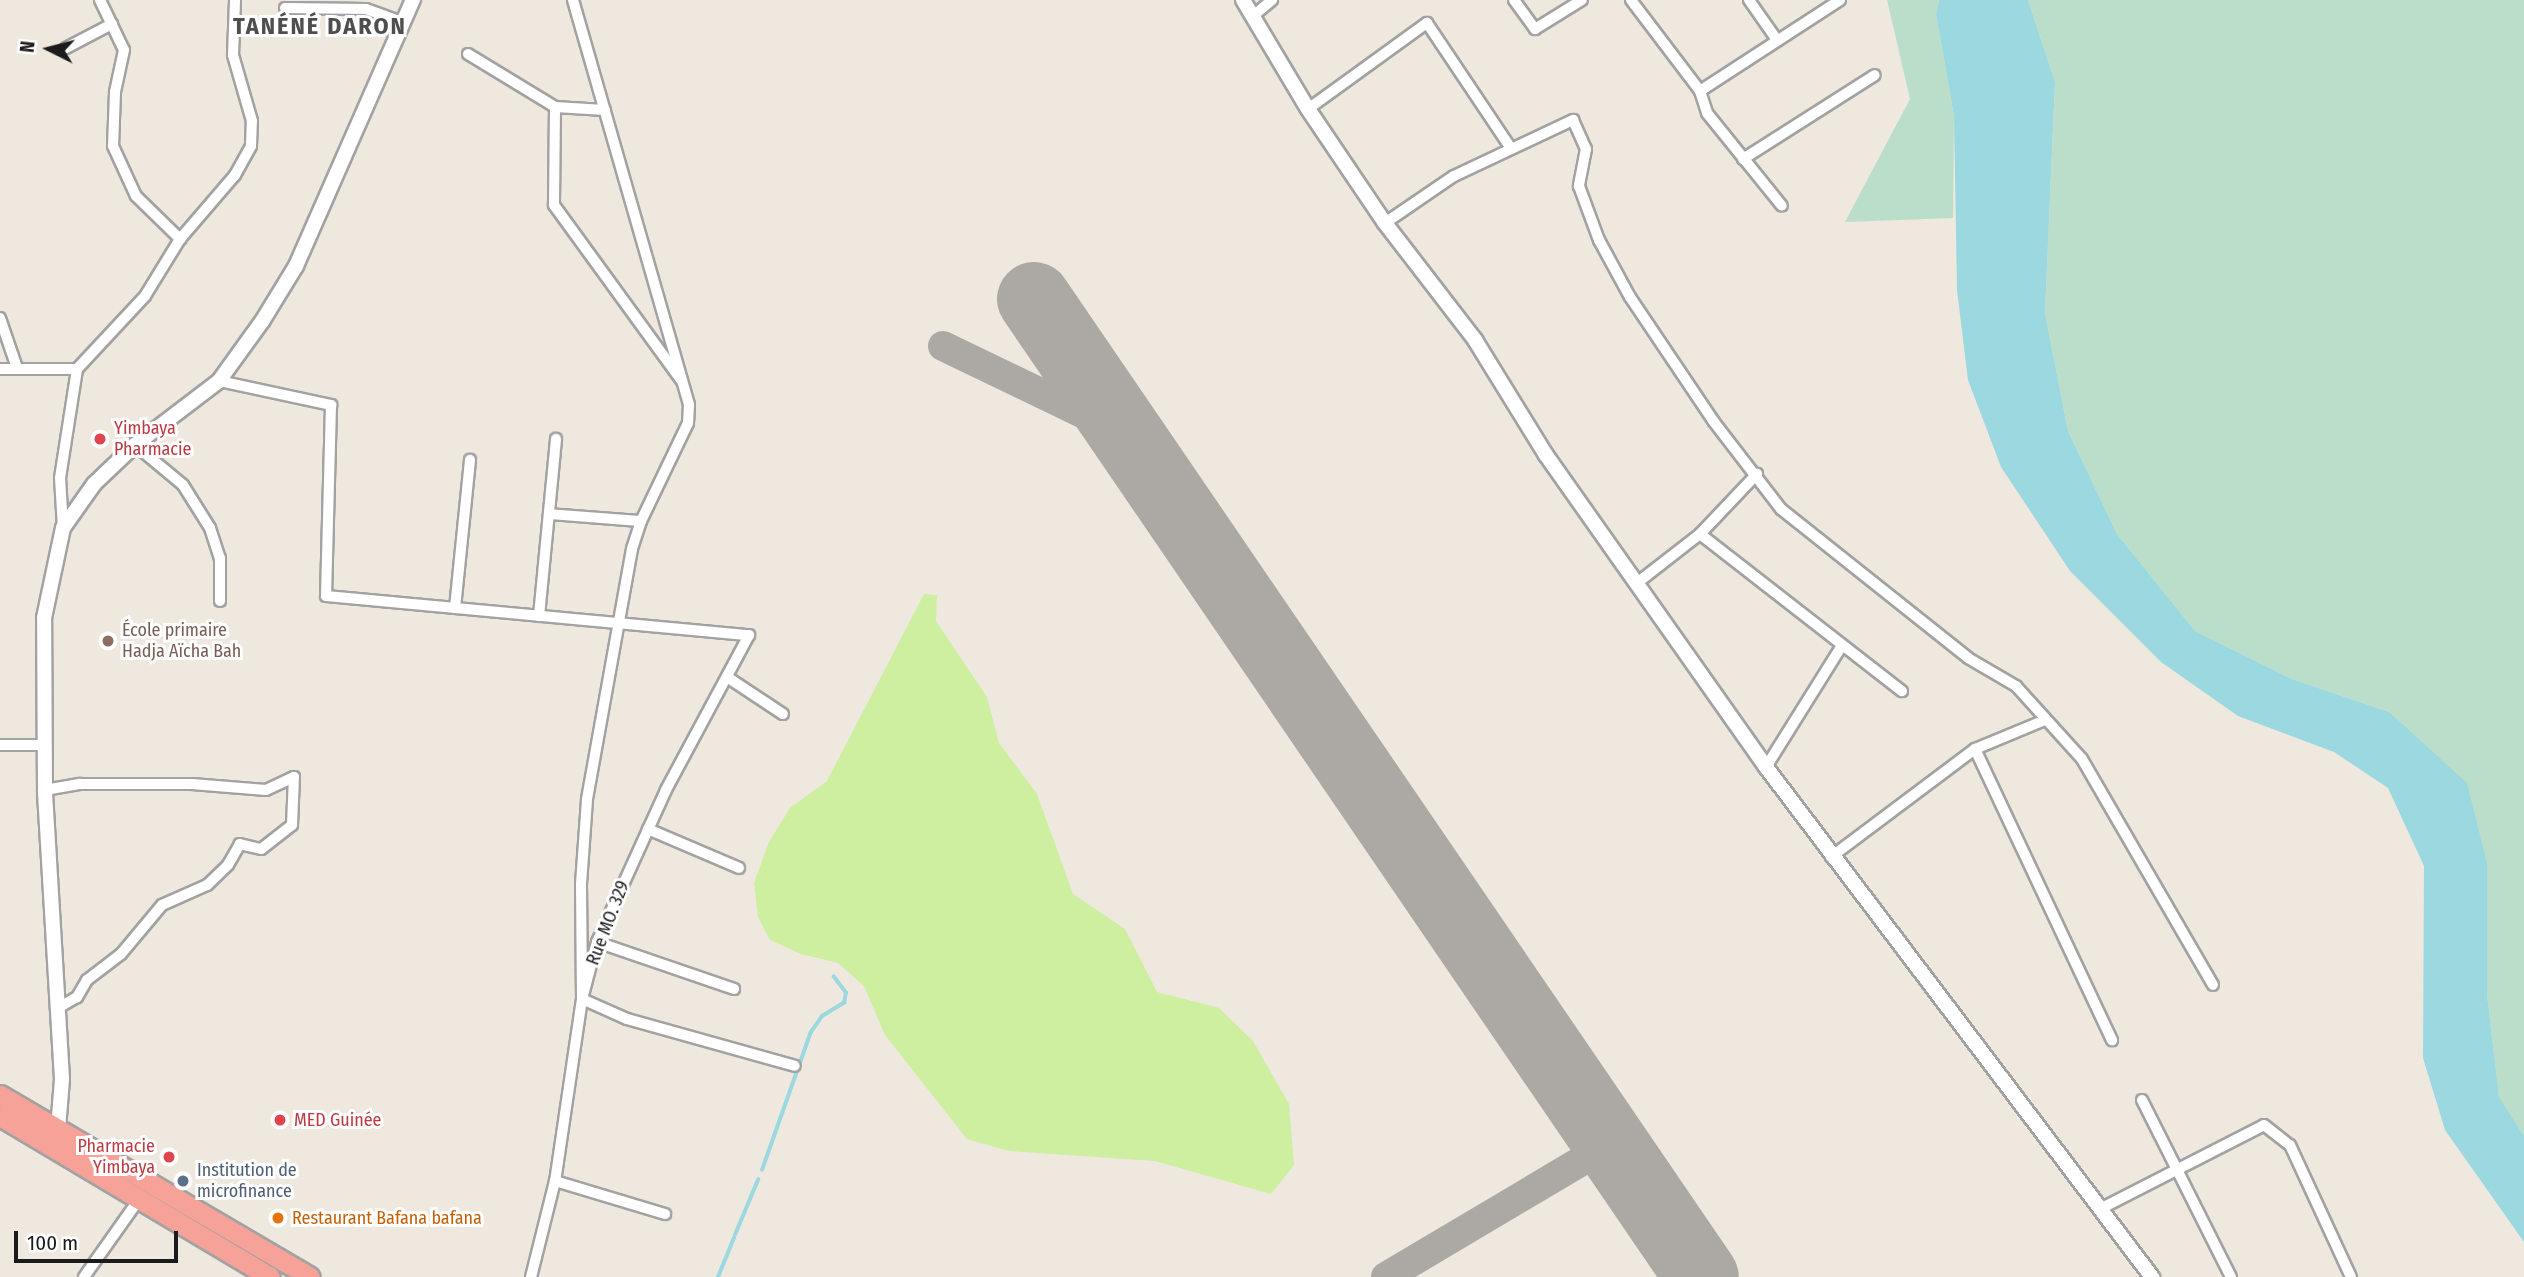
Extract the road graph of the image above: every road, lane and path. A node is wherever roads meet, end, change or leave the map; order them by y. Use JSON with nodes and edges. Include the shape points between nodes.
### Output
{"nodes":[{"id":1,"x":100,"y":0,"type":"edge"},
{"id":2,"x":235,"y":0,"type":"edge"},
{"id":3,"x":413,"y":0,"type":"edge"},
{"id":4,"x":573,"y":0,"type":"edge"},
{"id":5,"x":1243,"y":0,"type":"edge"},
{"id":6,"x":1272,"y":0,"type":"edge"},
{"id":7,"x":1514,"y":0,"type":"edge"},
{"id":8,"x":1582,"y":0,"type":"edge"},
{"id":9,"x":1631,"y":0,"type":"edge"},
{"id":10,"x":1749,"y":0,"type":"edge"},
{"id":11,"x":1840,"y":0,"type":"edge"},
{"id":12,"x":285,"y":8,"type":"dead end"},
{"id":13,"x":1253,"y":16,"type":"junction"},
{"id":14,"x":402,"y":22,"type":"junction"},
{"id":15,"x":112,"y":24,"type":"junction"},
{"id":16,"x":1777,"y":40,"type":"junction"},
{"id":17,"x":66,"y":48,"type":"dead end"},
{"id":18,"x":468,"y":54,"type":"dead end"},
{"id":19,"x":1875,"y":75,"type":"dead end"},
{"id":20,"x":1700,"y":91,"type":"junction"},
{"id":21,"x":555,"y":107,"type":"junction"},
{"id":22,"x":1308,"y":109,"type":"junction"},
{"id":23,"x":605,"y":110,"type":"junction"},
{"id":24,"x":1510,"y":147,"type":"junction"},
{"id":25,"x":1743,"y":159,"type":"junction"},
{"id":26,"x":1782,"y":206,"type":"dead end"},
{"id":27,"x":1385,"y":223,"type":"junction"},
{"id":28,"x":180,"y":239,"type":"junction"},
{"id":29,"x":0,"y":318,"type":"edge"},
{"id":30,"x":17,"y":368,"type":"junction"},
{"id":31,"x":0,"y":369,"type":"edge"},
{"id":32,"x":77,"y":369,"type":"junction"},
{"id":33,"x":219,"y":380,"type":"junction"},
{"id":34,"x":687,"y":388,"type":"junction"},
{"id":35,"x":556,"y":439,"type":"dead end"},
{"id":36,"x":135,"y":445,"type":"junction"},
{"id":37,"x":470,"y":460,"type":"dead end"},
{"id":38,"x":1756,"y":474,"type":"junction"},
{"id":39,"x":549,"y":514,"type":"junction"},
{"id":40,"x":641,"y":520,"type":"junction"},
{"id":41,"x":63,"y":528,"type":"junction"},
{"id":42,"x":1700,"y":534,"type":"junction"},
{"id":43,"x":1637,"y":583,"type":"junction"},
{"id":44,"x":220,"y":601,"type":"dead end"},
{"id":45,"x":455,"y":608,"type":"junction"},
{"id":46,"x":539,"y":616,"type":"junction"},
{"id":47,"x":622,"y":624,"type":"junction"},
{"id":48,"x":1841,"y":647,"type":"junction"},
{"id":49,"x":727,"y":677,"type":"junction"},
{"id":50,"x":1902,"y":691,"type":"dead end"},
{"id":51,"x":783,"y":714,"type":"dead end"},
{"id":52,"x":2045,"y":720,"type":"junction"},
{"id":53,"x":0,"y":745,"type":"edge"},
{"id":54,"x":44,"y":745,"type":"junction"},
{"id":55,"x":1975,"y":749,"type":"junction"},
{"id":56,"x":1766,"y":767,"type":"junction"},
{"id":57,"x":45,"y":790,"type":"junction"},
{"id":58,"x":648,"y":829,"type":"junction"},
{"id":59,"x":1831,"y":857,"type":"junction"},
{"id":60,"x":739,"y":869,"type":"dead end"},
{"id":61,"x":597,"y":942,"type":"junction"},
{"id":62,"x":2213,"y":985,"type":"dead end"},
{"id":63,"x":734,"y":989,"type":"dead end"},
{"id":64,"x":582,"y":999,"type":"junction"},
{"id":65,"x":58,"y":1008,"type":"junction"},
{"id":66,"x":2112,"y":1040,"type":"dead end"},
{"id":67,"x":795,"y":1066,"type":"dead end"},
{"id":68,"x":0,"y":1095,"type":"edge"},
{"id":69,"x":2142,"y":1100,"type":"dead end"},
{"id":70,"x":0,"y":1116,"type":"edge"},
{"id":71,"x":58,"y":1129,"type":"junction"},
{"id":72,"x":2174,"y":1171,"type":"junction"},
{"id":73,"x":555,"y":1181,"type":"junction"},
{"id":74,"x":140,"y":1198,"type":"junction"},
{"id":75,"x":2100,"y":1209,"type":"junction"},
{"id":76,"x":665,"y":1214,"type":"dead end"},
{"id":77,"x":84,"y":1277,"type":"edge"},
{"id":78,"x":270,"y":1277,"type":"edge"},
{"id":79,"x":310,"y":1277,"type":"edge"},
{"id":80,"x":531,"y":1277,"type":"edge"},
{"id":81,"x":2152,"y":1277,"type":"edge"},
{"id":82,"x":2231,"y":1277,"type":"edge"},
{"id":83,"x":2351,"y":1277,"type":"edge"}],
"edges":[{"from":1,"to":15,"type":"street"},
{"from":2,"to":28,"type":"street","via":[[233,55],[252,121],[251,146],[235,175]]},
{"from":3,"to":14,"type":"street"},
{"from":4,"to":23,"type":"street"},
{"from":5,"to":13,"type":"street"},
{"from":6,"to":13,"type":"street"},
{"from":7,"to":8,"type":"street","via":[[1535,29]]},
{"from":9,"to":20,"type":"street","via":[[1684,76]]},
{"from":10,"to":16,"type":"street"},
{"from":11,"to":16,"type":"street"},
{"from":12,"to":14,"type":"street","via":[[366,9]]},
{"from":13,"to":22,"type":"street"},
{"from":14,"to":33,"type":"street","via":[[296,266]]},
{"from":15,"to":17,"type":"street"},
{"from":15,"to":28,"type":"street","via":[[124,50],[115,92],[113,146],[136,196]]},
{"from":16,"to":20,"type":"street"},
{"from":18,"to":21,"type":"street"},
{"from":19,"to":25,"type":"street"},
{"from":20,"to":25,"type":"street","via":[[1707,113]]},
{"from":21,"to":23,"type":"street"},
{"from":21,"to":34,"type":"street","via":[[554,205]]},
{"from":22,"to":24,"type":"street","via":[[1427,23]]},
{"from":22,"to":27,"type":"street"},
{"from":23,"to":34,"type":"street"},
{"from":24,"to":27,"type":"street","via":[[1454,176]]},
{"from":24,"to":38,"type":"street","via":[[1573,120],[1586,149],[1579,186],[1599,240],[1630,297],[1714,422]]},
{"from":25,"to":26,"type":"street"},
{"from":27,"to":43,"type":"street","via":[[1475,340],[1546,455]]},
{"from":28,"to":32,"type":"street","via":[[145,296]]},
{"from":29,"to":30,"type":"street"},
{"from":30,"to":31,"type":"street"},
{"from":30,"to":32,"type":"street"},
{"from":32,"to":41,"type":"street","via":[[60,478]]},
{"from":33,"to":36,"type":"street"},
{"from":33,"to":45,"type":"street","via":[[331,405],[326,596]]},
{"from":34,"to":40,"type":"street","via":[[688,423]]},
{"from":35,"to":39,"type":"street"},
{"from":36,"to":41,"type":"street","via":[[94,484]]},
{"from":36,"to":44,"type":"street","via":[[183,485],[210,527],[220,558]]},
{"from":37,"to":45,"type":"street"},
{"from":38,"to":42,"type":"street"},
{"from":38,"to":52,"type":"street","via":[[1781,509],[1968,658],[2016,686]]},
{"from":39,"to":40,"type":"street"},
{"from":39,"to":46,"type":"street"},
{"from":40,"to":47,"type":"street"},
{"from":41,"to":54,"type":"street","via":[[44,618]]},
{"from":42,"to":43,"type":"street"},
{"from":42,"to":48,"type":"street"},
{"from":43,"to":56,"type":"street"},
{"from":45,"to":46,"type":"street"},
{"from":46,"to":47,"type":"street"},
{"from":47,"to":49,"type":"street","name":"Rue MO. 329","via":[[749,635]]},
{"from":47,"to":64,"type":"street","via":[[587,800],[581,884]]},
{"from":48,"to":50,"type":"street"},
{"from":48,"to":56,"type":"street"},
{"from":49,"to":51,"type":"street"},
{"from":49,"to":58,"type":"street","name":"Rue MO. 329"},
{"from":52,"to":55,"type":"street"},
{"from":52,"to":62,"type":"street","via":[[2082,760]]},
{"from":53,"to":54,"type":"street"},
{"from":54,"to":57,"type":"street"},
{"from":55,"to":59,"type":"street"},
{"from":55,"to":66,"type":"street"},
{"from":56,"to":59,"type":"street"},
{"from":57,"to":65,"type":"street"},
{"from":57,"to":65,"type":"street","via":[[80,785],[192,784],[266,790],[294,777],[292,825],[261,849],[240,844],[228,865],[206,885],[162,905],[121,954]]},
{"from":58,"to":60,"type":"street"},
{"from":58,"to":61,"type":"street","name":"Rue MO. 329"},
{"from":59,"to":75,"type":"street"},
{"from":61,"to":63,"type":"street"},
{"from":61,"to":64,"type":"street","name":"Rue MO. 329"},
{"from":64,"to":67,"type":"street","via":[[626,1019]]},
{"from":64,"to":73,"type":"street","name":"Rue MO. 329"},
{"from":65,"to":71,"type":"street","via":[[62,1079]]},
{"from":68,"to":71,"type":"highway"},
{"from":69,"to":72,"type":"street"},
{"from":70,"to":74,"type":"highway"},
{"from":71,"to":79,"type":"highway"},
{"from":72,"to":75,"type":"street"},
{"from":72,"to":82,"type":"street"},
{"from":72,"to":83,"type":"street","via":[[2264,1125],[2290,1145]]},
{"from":73,"to":76,"type":"street"},
{"from":73,"to":80,"type":"street","name":"Rue MO. 329"},
{"from":74,"to":77,"type":"street"},
{"from":74,"to":78,"type":"highway"},
{"from":75,"to":81,"type":"street"}]}
